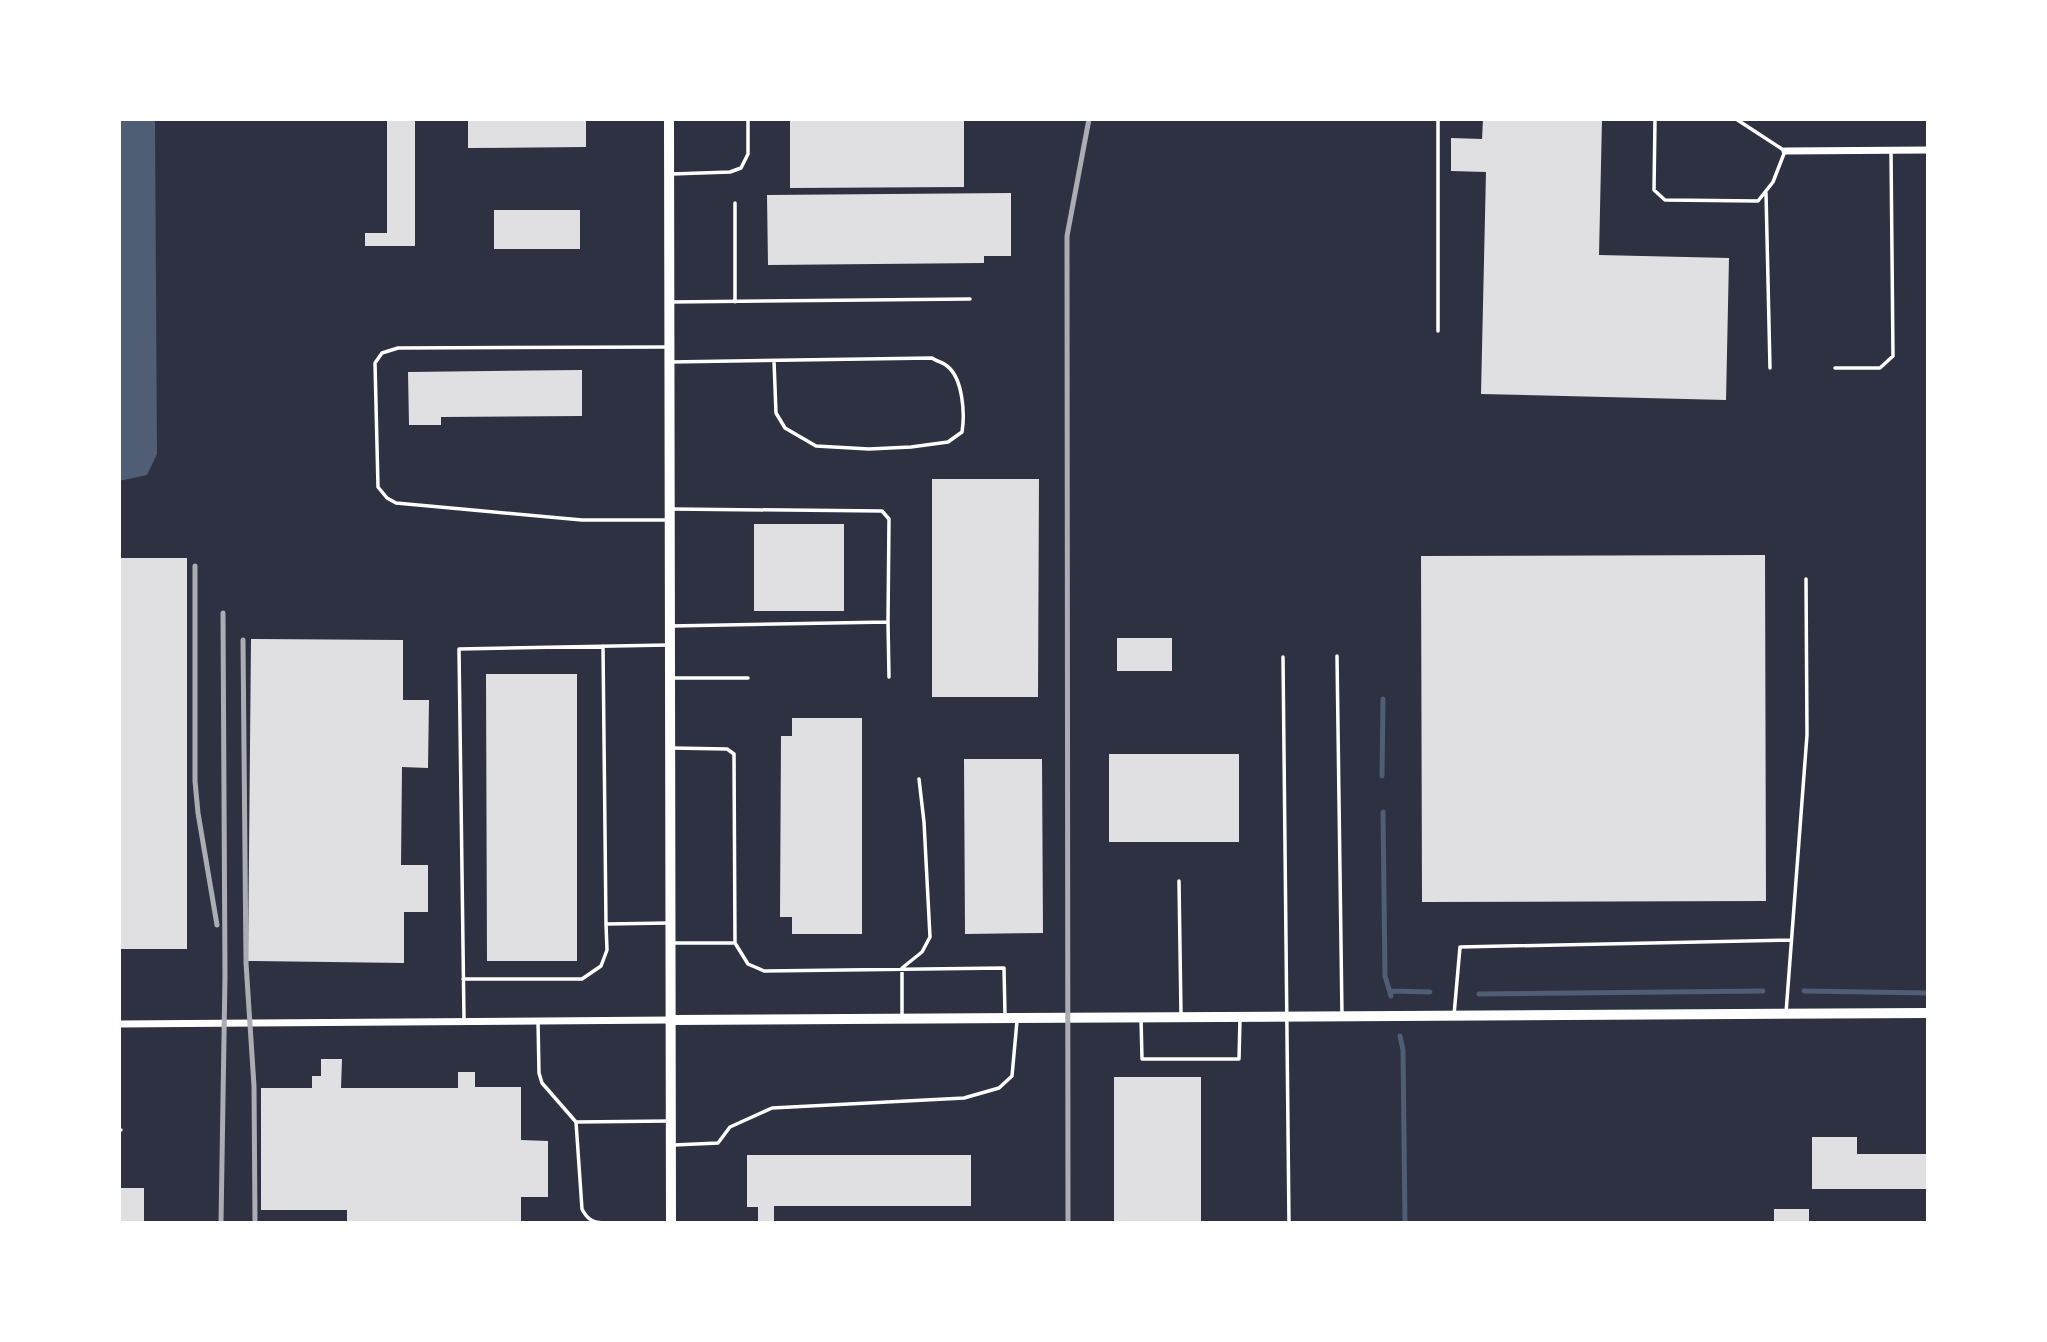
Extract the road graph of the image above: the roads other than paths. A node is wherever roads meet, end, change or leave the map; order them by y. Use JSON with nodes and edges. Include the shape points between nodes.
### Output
{"nodes":[{"id":1,"x":669,"y":119,"type":"edge"},
{"id":2,"x":748,"y":119,"type":"edge"},
{"id":3,"x":1438,"y":119,"type":"edge"},
{"id":4,"x":1654,"y":119,"type":"edge"},
{"id":5,"x":1736,"y":119,"type":"edge"},
{"id":6,"x":1891,"y":150,"type":"junction"},
{"id":7,"x":1928,"y":150,"type":"edge"},
{"id":8,"x":1785,"y":151,"type":"junction"},
{"id":9,"x":669,"y":174,"type":"junction"},
{"id":10,"x":1766,"y":191,"type":"junction"},
{"id":11,"x":735,"y":203,"type":"dead end"},
{"id":12,"x":970,"y":299,"type":"dead end"},
{"id":13,"x":668,"y":302,"type":"junction"},
{"id":14,"x":735,"y":302,"type":"junction"},
{"id":15,"x":1438,"y":331,"type":"dead end"},
{"id":16,"x":668,"y":347,"type":"junction"},
{"id":17,"x":774,"y":361,"type":"junction"},
{"id":18,"x":668,"y":362,"type":"junction"},
{"id":19,"x":1770,"y":368,"type":"dead end"},
{"id":20,"x":1835,"y":369,"type":"dead end"},
{"id":21,"x":669,"y":515,"type":"junction"},
{"id":22,"x":1806,"y":579,"type":"dead end"},
{"id":23,"x":888,"y":622,"type":"junction"},
{"id":24,"x":670,"y":626,"type":"junction"},
{"id":25,"x":670,"y":645,"type":"junction"},
{"id":26,"x":603,"y":646,"type":"junction"},
{"id":27,"x":1337,"y":656,"type":"dead end"},
{"id":28,"x":1283,"y":657,"type":"dead end"},
{"id":29,"x":889,"y":677,"type":"dead end"},
{"id":30,"x":670,"y":678,"type":"junction"},
{"id":31,"x":748,"y":678,"type":"dead end"},
{"id":32,"x":670,"y":748,"type":"junction"},
{"id":33,"x":919,"y":779,"type":"dead end"},
{"id":34,"x":1179,"y":881,"type":"dead end"},
{"id":35,"x":671,"y":923,"type":"junction"},
{"id":36,"x":606,"y":924,"type":"junction"},
{"id":37,"x":1791,"y":940,"type":"junction"},
{"id":38,"x":671,"y":943,"type":"junction"},
{"id":39,"x":735,"y":943,"type":"junction"},
{"id":40,"x":902,"y":968,"type":"junction"},
{"id":41,"x":463,"y":979,"type":"junction"},
{"id":42,"x":1928,"y":1013,"type":"edge"},
{"id":43,"x":1786,"y":1015,"type":"junction"},
{"id":44,"x":1454,"y":1016,"type":"junction"},
{"id":45,"x":1182,"y":1017,"type":"junction"},
{"id":46,"x":1240,"y":1017,"type":"junction"},
{"id":47,"x":1287,"y":1017,"type":"junction"},
{"id":48,"x":1342,"y":1017,"type":"junction"},
{"id":49,"x":1005,"y":1018,"type":"junction"},
{"id":50,"x":1018,"y":1018,"type":"junction"},
{"id":51,"x":1141,"y":1018,"type":"junction"},
{"id":52,"x":902,"y":1019,"type":"junction"},
{"id":53,"x":671,"y":1020,"type":"junction"},
{"id":54,"x":538,"y":1021,"type":"junction"},
{"id":55,"x":464,"y":1022,"type":"junction"},
{"id":56,"x":119,"y":1024,"type":"edge"},
{"id":57,"x":671,"y":1121,"type":"junction"},
{"id":58,"x":576,"y":1122,"type":"junction"},
{"id":59,"x":671,"y":1145,"type":"junction"},
{"id":60,"x":586,"y":1217,"type":"junction"},
{"id":61,"x":586,"y":1223,"type":"edge"},
{"id":62,"x":603,"y":1223,"type":"edge"},
{"id":63,"x":671,"y":1223,"type":"edge"},
{"id":64,"x":1289,"y":1223,"type":"edge"}],
"edges":[{"from":1,"to":9,"type":"main road"},
{"from":2,"to":9,"type":"lane","via":[[748,154],[741,168]]},
{"from":3,"to":15,"type":"lane"},
{"from":4,"to":10,"type":"lane","via":[[1654,190],[1665,200],[1758,201]]},
{"from":5,"to":8,"type":"lane"},
{"from":6,"to":7,"type":"street"},
{"from":6,"to":8,"type":"street"},
{"from":6,"to":20,"type":"lane","via":[[1893,356],[1880,368]]},
{"from":8,"to":10,"type":"lane"},
{"from":9,"to":13,"type":"main road"},
{"from":10,"to":19,"type":"lane"},
{"from":11,"to":14,"type":"lane"},
{"from":12,"to":14,"type":"lane"},
{"from":13,"to":14,"type":"lane"},
{"from":13,"to":16,"type":"main road"},
{"from":16,"to":18,"type":"main road"},
{"from":16,"to":21,"type":"lane","via":[[398,348],[382,353],[375,362],[378,488],[396,503],[582,520]]},
{"from":17,"to":17,"type":"lane","via":[[932,358],[949,367],[960,390],[962,432],[948,442],[911,447],[816,446],[785,428],[776,413]]},
{"from":17,"to":18,"type":"lane"},
{"from":18,"to":21,"type":"main road"},
{"from":21,"to":23,"type":"lane","via":[[882,511],[889,519]]},
{"from":21,"to":24,"type":"main road"},
{"from":22,"to":37,"type":"lane","via":[[1807,735]]},
{"from":23,"to":24,"type":"lane"},
{"from":23,"to":29,"type":"lane"},
{"from":24,"to":25,"type":"main road"},
{"from":25,"to":26,"type":"lane"},
{"from":25,"to":30,"type":"main road"},
{"from":26,"to":36,"type":"lane"},
{"from":26,"to":41,"type":"lane","via":[[459,649]]},
{"from":27,"to":48,"type":"lane"},
{"from":28,"to":47,"type":"lane"},
{"from":30,"to":31,"type":"lane"},
{"from":30,"to":32,"type":"main road"},
{"from":32,"to":35,"type":"main road"},
{"from":32,"to":39,"type":"lane","via":[[727,749],[734,754]]},
{"from":33,"to":40,"type":"lane","via":[[930,937],[922,953]]},
{"from":34,"to":45,"type":"lane"},
{"from":35,"to":36,"type":"lane"},
{"from":35,"to":38,"type":"main road"},
{"from":36,"to":41,"type":"lane","via":[[607,950],[601,966],[582,979]]},
{"from":37,"to":43,"type":"lane"},
{"from":37,"to":44,"type":"lane","via":[[1460,947]]},
{"from":38,"to":39,"type":"lane"},
{"from":38,"to":53,"type":"main road"},
{"from":39,"to":40,"type":"lane","via":[[748,964],[764,971]]},
{"from":40,"to":49,"type":"lane","via":[[1004,968]]},
{"from":40,"to":52,"type":"lane"},
{"from":41,"to":55,"type":"lane"},
{"from":42,"to":43,"type":"street"},
{"from":43,"to":44,"type":"street"},
{"from":44,"to":48,"type":"street"},
{"from":45,"to":46,"type":"street"},
{"from":45,"to":51,"type":"street"},
{"from":46,"to":47,"type":"street"},
{"from":46,"to":51,"type":"lane","via":[[1239,1059],[1142,1059]]},
{"from":47,"to":48,"type":"street"},
{"from":47,"to":64,"type":"lane"},
{"from":49,"to":50,"type":"street"},
{"from":49,"to":52,"type":"street"},
{"from":50,"to":51,"type":"street"},
{"from":50,"to":59,"type":"lane","via":[[1012,1076],[999,1088],[964,1098],[772,1108],[730,1127],[718,1143]]},
{"from":52,"to":53,"type":"street"},
{"from":53,"to":54,"type":"street"},
{"from":53,"to":57,"type":"main road"},
{"from":54,"to":55,"type":"street"},
{"from":54,"to":58,"type":"lane","via":[[542,1083]]},
{"from":55,"to":56,"type":"street"},
{"from":57,"to":58,"type":"lane"},
{"from":57,"to":59,"type":"main road"},
{"from":58,"to":60,"type":"lane"},
{"from":59,"to":63,"type":"main road"},
{"from":60,"to":61,"type":"lane"},
{"from":60,"to":62,"type":"lane"}]}
